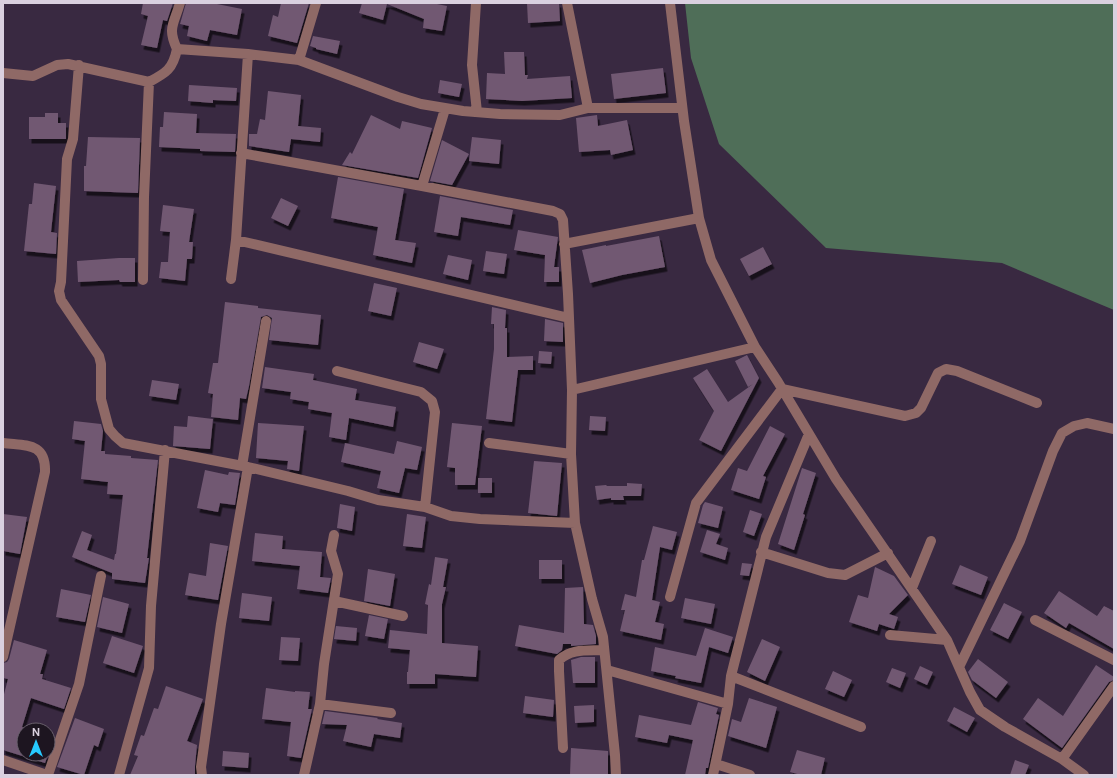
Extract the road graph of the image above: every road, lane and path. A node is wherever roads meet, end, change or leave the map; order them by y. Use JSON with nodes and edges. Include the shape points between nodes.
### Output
{"nodes":[{"id":1,"x":180,"y":3,"type":"edge"},
{"id":2,"x":316,"y":3,"type":"edge"},
{"id":3,"x":476,"y":3,"type":"edge"},
{"id":4,"x":567,"y":3,"type":"edge"},
{"id":5,"x":670,"y":3,"type":"edge"},
{"id":6,"x":177,"y":49,"type":"junction"},
{"id":7,"x":248,"y":54,"type":"junction"},
{"id":8,"x":299,"y":60,"type":"junction"},
{"id":9,"x":79,"y":65,"type":"junction"},
{"id":10,"x":3,"y":73,"type":"edge"},
{"id":11,"x":150,"y":82,"type":"junction"},
{"id":12,"x":588,"y":108,"type":"junction"},
{"id":13,"x":682,"y":108,"type":"junction"},
{"id":14,"x":445,"y":109,"type":"junction"},
{"id":15,"x":477,"y":112,"type":"junction"},
{"id":16,"x":241,"y":153,"type":"junction"},
{"id":17,"x":422,"y":186,"type":"junction"},
{"id":18,"x":700,"y":218,"type":"junction"},
{"id":19,"x":236,"y":240,"type":"junction"},
{"id":20,"x":564,"y":244,"type":"junction"},
{"id":21,"x":231,"y":279,"type":"dead end"},
{"id":22,"x":143,"y":280,"type":"dead end"},
{"id":23,"x":569,"y":318,"type":"junction"},
{"id":24,"x":266,"y":321,"type":"dead end"},
{"id":25,"x":755,"y":347,"type":"junction"},
{"id":26,"x":337,"y":371,"type":"dead end"},
{"id":27,"x":782,"y":389,"type":"junction"},
{"id":28,"x":572,"y":390,"type":"junction"},
{"id":29,"x":1037,"y":403,"type":"dead end"},
{"id":30,"x":1114,"y":429,"type":"edge"},
{"id":31,"x":809,"y":434,"type":"junction"},
{"id":32,"x":489,"y":443,"type":"dead end"},
{"id":33,"x":3,"y":444,"type":"edge"},
{"id":34,"x":165,"y":450,"type":"junction"},
{"id":35,"x":571,"y":454,"type":"junction"},
{"id":36,"x":245,"y":467,"type":"junction"},
{"id":37,"x":425,"y":507,"type":"junction"},
{"id":38,"x":575,"y":523,"type":"junction"},
{"id":39,"x":334,"y":535,"type":"dead end"},
{"id":40,"x":931,"y":541,"type":"dead end"},
{"id":41,"x":761,"y":552,"type":"junction"},
{"id":42,"x":888,"y":553,"type":"junction"},
{"id":43,"x":101,"y":576,"type":"dead end"},
{"id":44,"x":912,"y":588,"type":"junction"},
{"id":45,"x":670,"y":597,"type":"dead end"},
{"id":46,"x":334,"y":601,"type":"junction"},
{"id":47,"x":403,"y":616,"type":"dead end"},
{"id":48,"x":1035,"y":620,"type":"dead end"},
{"id":49,"x":890,"y":635,"type":"dead end"},
{"id":50,"x":947,"y":640,"type":"junction"},
{"id":51,"x":604,"y":650,"type":"junction"},
{"id":52,"x":3,"y":657,"type":"edge"},
{"id":53,"x":1114,"y":660,"type":"edge"},
{"id":54,"x":959,"y":667,"type":"junction"},
{"id":55,"x":607,"y":670,"type":"junction"},
{"id":56,"x":731,"y":676,"type":"junction"},
{"id":57,"x":1114,"y":686,"type":"edge"},
{"id":58,"x":320,"y":704,"type":"junction"},
{"id":59,"x":728,"y":704,"type":"junction"},
{"id":60,"x":391,"y":714,"type":"dead end"},
{"id":61,"x":861,"y":727,"type":"dead end"},
{"id":62,"x":563,"y":748,"type":"dead end"},
{"id":63,"x":1062,"y":759,"type":"junction"},
{"id":64,"x":3,"y":760,"type":"edge"},
{"id":65,"x":716,"y":764,"type":"junction"},
{"id":66,"x":47,"y":775,"type":"edge"},
{"id":67,"x":118,"y":775,"type":"edge"},
{"id":68,"x":202,"y":775,"type":"edge"},
{"id":69,"x":304,"y":775,"type":"edge"},
{"id":70,"x":616,"y":775,"type":"edge"},
{"id":71,"x":713,"y":775,"type":"edge"},
{"id":72,"x":750,"y":775,"type":"edge"},
{"id":73,"x":1084,"y":775,"type":"edge"}],
"edges":[{"from":1,"to":6,"type":"street","via":[[171,27],[172,39]]},
{"from":2,"to":8,"type":"street"},
{"from":3,"to":15,"type":"street","via":[[472,65]]},
{"from":4,"to":12,"type":"street"},
{"from":5,"to":13,"type":"street"},
{"from":6,"to":7,"type":"street"},
{"from":6,"to":11,"type":"street","via":[[170,68]]},
{"from":7,"to":8,"type":"street"},
{"from":7,"to":16,"type":"street"},
{"from":8,"to":14,"type":"street","via":[[398,97]]},
{"from":9,"to":10,"type":"street","via":[[57,65],[33,76]]},
{"from":9,"to":11,"type":"street"},
{"from":9,"to":34,"type":"street","via":[[73,138],[67,159],[59,291],[61,300],[99,356],[101,399],[109,429],[123,443]]},
{"from":11,"to":22,"type":"street"},
{"from":12,"to":13,"type":"street"},
{"from":12,"to":15,"type":"street","via":[[560,115]]},
{"from":13,"to":18,"type":"street"},
{"from":14,"to":15,"type":"street"},
{"from":14,"to":17,"type":"street"},
{"from":16,"to":17,"type":"street"},
{"from":16,"to":19,"type":"street"},
{"from":17,"to":20,"type":"street","via":[[553,211],[560,214],[563,220]]},
{"from":18,"to":20,"type":"street"},
{"from":18,"to":25,"type":"street","via":[[711,260]]},
{"from":19,"to":21,"type":"street"},
{"from":19,"to":23,"type":"street"},
{"from":20,"to":23,"type":"street"},
{"from":23,"to":28,"type":"street"},
{"from":24,"to":36,"type":"street"},
{"from":25,"to":27,"type":"street"},
{"from":25,"to":28,"type":"street"},
{"from":26,"to":37,"type":"street","via":[[421,392],[432,401],[435,412]]},
{"from":27,"to":29,"type":"street","via":[[904,416],[916,413],[921,408],[938,373],[946,369]]},
{"from":27,"to":31,"type":"street"},
{"from":27,"to":45,"type":"street","via":[[696,503]]},
{"from":28,"to":35,"type":"street"},
{"from":30,"to":54,"type":"street","via":[[1087,423],[1074,426],[1062,433],[1020,541]]},
{"from":31,"to":41,"type":"street","via":[[770,524]]},
{"from":31,"to":42,"type":"street"},
{"from":32,"to":35,"type":"street"},
{"from":33,"to":52,"type":"street","via":[[34,448],[42,453],[46,461]]},
{"from":34,"to":36,"type":"street"},
{"from":34,"to":67,"type":"street","via":[[151,606],[149,668]]},
{"from":35,"to":38,"type":"street"},
{"from":36,"to":37,"type":"street","via":[[378,500]]},
{"from":36,"to":68,"type":"street","via":[[219,638]]},
{"from":37,"to":38,"type":"street","via":[[451,516]]},
{"from":38,"to":51,"type":"street"},
{"from":39,"to":46,"type":"street","via":[[331,551],[338,574]]},
{"from":40,"to":44,"type":"street"},
{"from":41,"to":42,"type":"street","via":[[828,573],[845,575]]},
{"from":41,"to":56,"type":"street"},
{"from":42,"to":44,"type":"street"},
{"from":43,"to":66,"type":"street","via":[[79,684]]},
{"from":44,"to":50,"type":"street"},
{"from":46,"to":47,"type":"street"},
{"from":46,"to":58,"type":"street"},
{"from":48,"to":53,"type":"street"},
{"from":49,"to":50,"type":"street"},
{"from":50,"to":54,"type":"street"},
{"from":51,"to":55,"type":"street"},
{"from":51,"to":62,"type":"street","via":[[575,651],[559,660]]},
{"from":54,"to":63,"type":"street","via":[[980,710]]},
{"from":55,"to":59,"type":"street"},
{"from":55,"to":70,"type":"street"},
{"from":56,"to":59,"type":"street"},
{"from":56,"to":61,"type":"street"},
{"from":57,"to":63,"type":"street"},
{"from":58,"to":60,"type":"street"},
{"from":58,"to":69,"type":"street"},
{"from":59,"to":65,"type":"street"},
{"from":63,"to":73,"type":"street"},
{"from":64,"to":66,"type":"street"},
{"from":65,"to":71,"type":"street"},
{"from":65,"to":72,"type":"street"}]}
